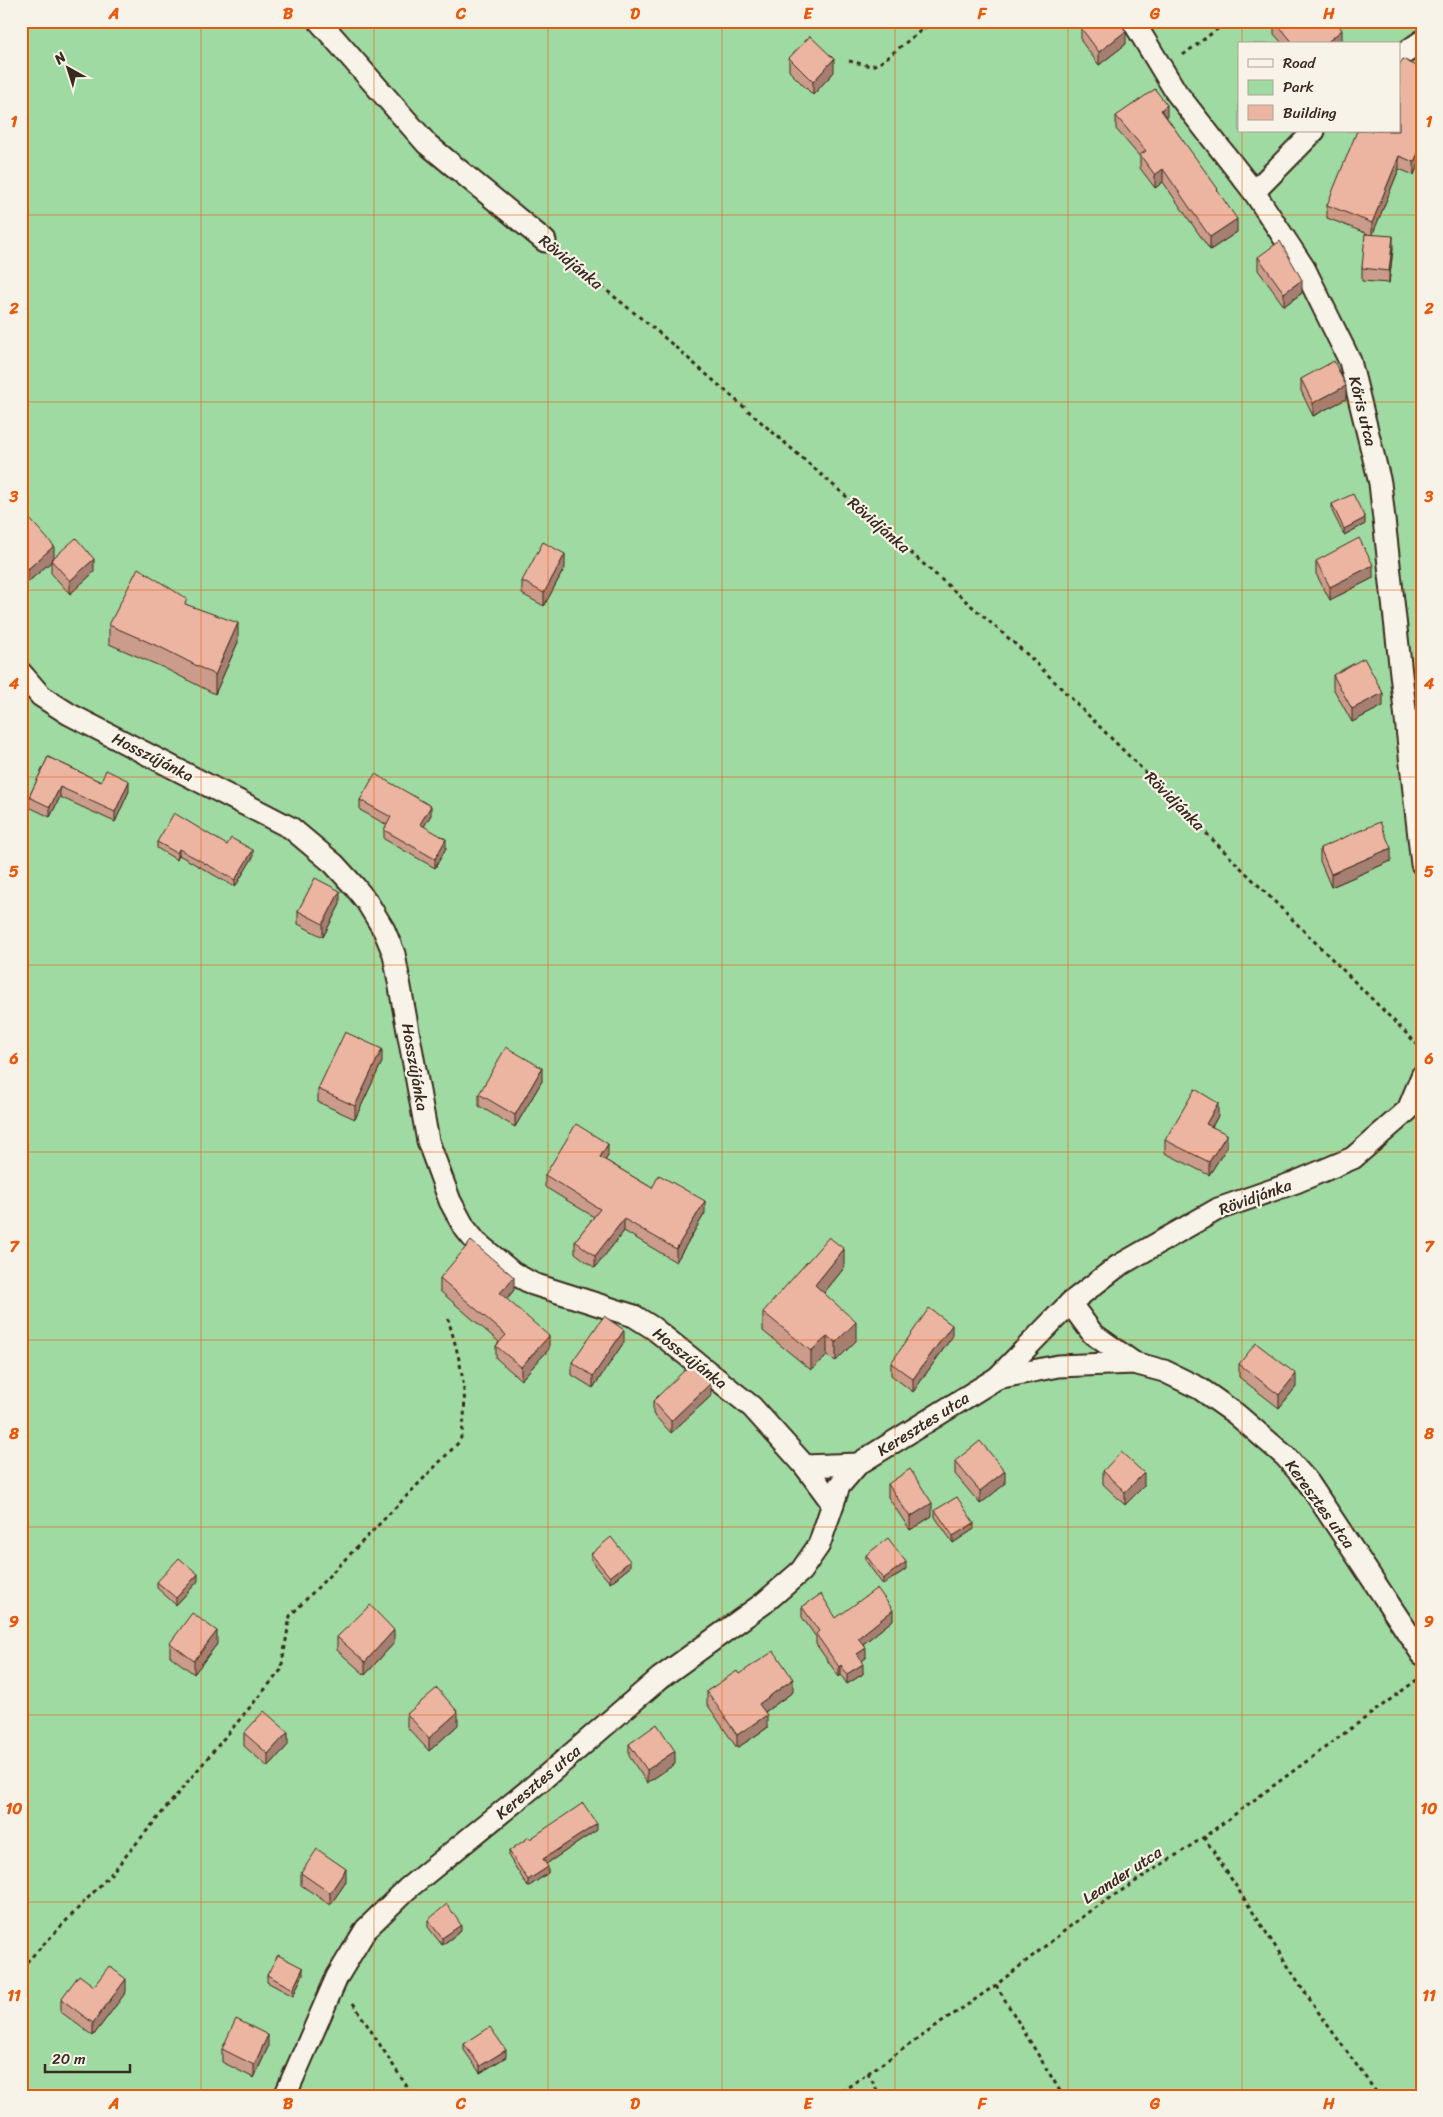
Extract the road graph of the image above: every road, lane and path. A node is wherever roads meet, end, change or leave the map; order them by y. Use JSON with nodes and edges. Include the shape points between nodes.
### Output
{"nodes":[{"id":1,"x":318,"y":21,"type":"edge"},
{"id":2,"x":933,"y":21,"type":"edge"},
{"id":3,"x":1133,"y":21,"type":"edge"},
{"id":4,"x":1228,"y":21,"type":"edge"},
{"id":5,"x":1422,"y":41,"type":"edge"},
{"id":6,"x":1400,"y":56,"type":"edge"},
{"id":7,"x":849,"y":61,"type":"dead end"},
{"id":8,"x":1162,"y":70,"type":"junction"},
{"id":9,"x":1313,"y":132,"type":"edge"},
{"id":10,"x":1254,"y":192,"type":"junction"},
{"id":11,"x":545,"y":241,"type":"joint"},
{"id":12,"x":21,"y":673,"type":"edge"},
{"id":13,"x":1422,"y":864,"type":"edge"},
{"id":14,"x":1422,"y":1050,"type":"edge"},
{"id":15,"x":1422,"y":1076,"type":"edge"},
{"id":16,"x":1070,"y":1303,"type":"junction"},
{"id":17,"x":448,"y":1319,"type":"dead end"},
{"id":18,"x":1134,"y":1363,"type":"junction"},
{"id":19,"x":997,"y":1378,"type":"junction"},
{"id":20,"x":858,"y":1464,"type":"junction"},
{"id":21,"x":805,"y":1466,"type":"junction"},
{"id":22,"x":833,"y":1504,"type":"junction"},
{"id":23,"x":1422,"y":1654,"type":"edge"},
{"id":24,"x":1422,"y":1676,"type":"edge"},
{"id":25,"x":1204,"y":1837,"type":"junction"},
{"id":26,"x":21,"y":1968,"type":"edge"},
{"id":27,"x":336,"y":1978,"type":"junction"},
{"id":28,"x":996,"y":1985,"type":"junction"},
{"id":29,"x":868,"y":2073,"type":"junction"},
{"id":30,"x":285,"y":2096,"type":"edge"},
{"id":31,"x":413,"y":2096,"type":"edge"},
{"id":32,"x":835,"y":2096,"type":"edge"},
{"id":33,"x":880,"y":2096,"type":"edge"},
{"id":34,"x":1063,"y":2096,"type":"edge"},
{"id":35,"x":1379,"y":2096,"type":"edge"}],
"edges":[{"from":1,"to":11,"type":"street","name":"Rövidjánka","via":[[427,144]]},
{"from":2,"to":7,"type":"path","via":[[880,63],[871,66]]},
{"from":3,"to":8,"type":"street","name":"Kőris utca"},
{"from":4,"to":8,"type":"path"},
{"from":5,"to":6,"type":"street"},
{"from":8,"to":10,"type":"street","name":"Kőris utca"},
{"from":9,"to":10,"type":"street"},
{"from":10,"to":13,"type":"street","name":"Kőris utca","via":[[1320,297],[1350,361],[1357,387],[1380,484]]},
{"from":11,"to":14,"type":"path","name":"Rövidjánka","via":[[658,332],[1030,657]]},
{"from":12,"to":21,"type":"street","name":"Hosszújánka","via":[[41,696],[69,714],[291,828],[334,864],[367,902],[394,954],[428,1141],[450,1201],[464,1227],[476,1242],[513,1273],[533,1284],[634,1316],[653,1328],[752,1406]]},
{"from":15,"to":16,"type":"street","name":"Rövidjánka","via":[[1408,1110],[1353,1158],[1296,1182],[1218,1208],[1118,1266]]},
{"from":16,"to":18,"type":"street","via":[[1093,1334]]},
{"from":16,"to":19,"type":"street","name":"Rövidjánka"},
{"from":17,"to":26,"type":"path","via":[[461,1361],[465,1397],[465,1424],[460,1441],[290,1616],[281,1670],[110,1875]]},
{"from":18,"to":19,"type":"street","name":"Keresztes utca","via":[[1058,1366]]},
{"from":18,"to":23,"type":"street","name":"Keresztes utca","via":[[1164,1371],[1199,1388],[1236,1414],[1285,1456],[1308,1482]]},
{"from":19,"to":20,"type":"street","name":"Keresztes utca"},
{"from":20,"to":21,"type":"street","name":"Keresztes utca"},
{"from":20,"to":22,"type":"street","name":"Keresztes utca","via":[[839,1486]]},
{"from":21,"to":22,"type":"street"},
{"from":22,"to":27,"type":"street","name":"Keresztes utca","via":[[819,1545],[801,1570],[764,1603],[660,1678],[546,1777],[407,1889],[366,1929]]},
{"from":24,"to":25,"type":"path","name":"Leander utca"},
{"from":25,"to":28,"type":"path","name":"Leander utca","via":[[1087,1913]]},
{"from":25,"to":35,"type":"path","via":[[1316,2009]]},
{"from":27,"to":30,"type":"street","name":"Keresztes utca"},
{"from":27,"to":31,"type":"path"},
{"from":28,"to":29,"type":"path","name":"Leander utca"},
{"from":28,"to":34,"type":"path"},
{"from":29,"to":32,"type":"path","name":"Leander utca"},
{"from":29,"to":33,"type":"path"}]}
